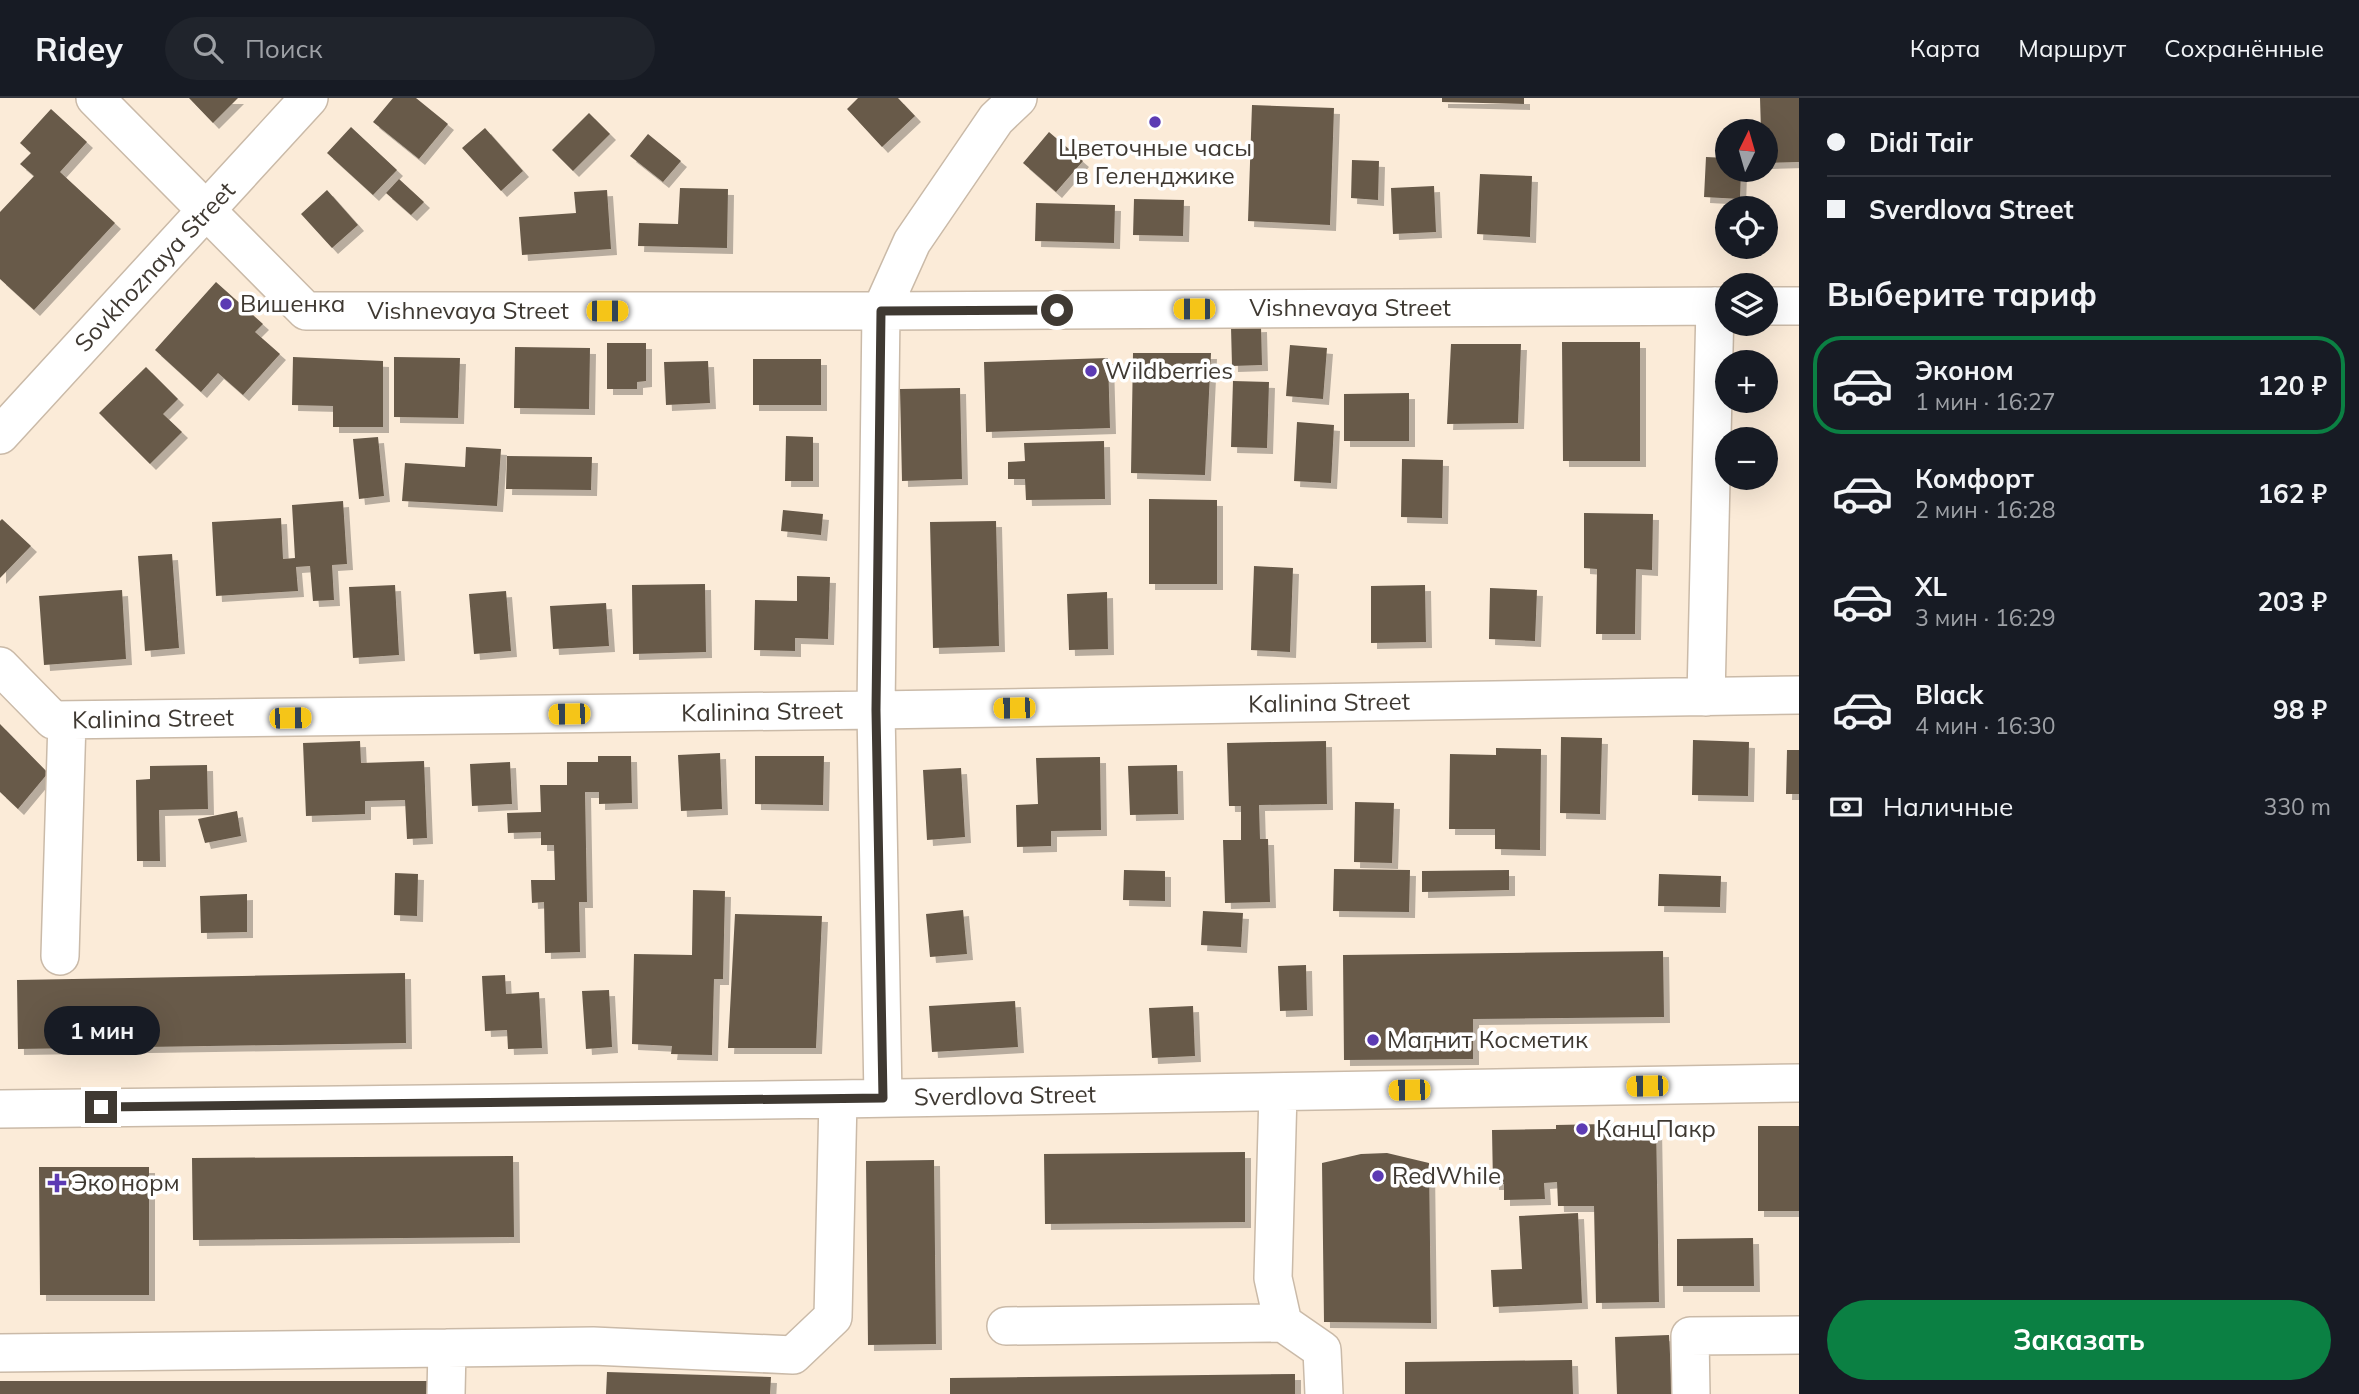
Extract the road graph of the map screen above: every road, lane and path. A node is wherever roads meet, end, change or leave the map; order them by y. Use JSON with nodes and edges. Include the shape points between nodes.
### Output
{"nodes":[{"id":1,"x":95,"y":98,"type":"edge"},
{"id":2,"x":309,"y":98,"type":"edge"},
{"id":3,"x":996,"y":105,"type":"edge"},
{"id":4,"x":207,"y":212,"type":"junction"},
{"id":5,"x":1715,"y":306,"type":"edge"},
{"id":6,"x":1778,"y":306,"type":"edge"},
{"id":7,"x":1799,"y":306,"type":"edge"},
{"id":8,"x":881,"y":311,"type":"junction"},
{"id":9,"x":1720,"y":336,"type":"edge"},
{"id":10,"x":0,"y":435,"type":"edge"},
{"id":11,"x":0,"y":666,"type":"edge"},
{"id":12,"x":1799,"y":695,"type":"edge"},
{"id":13,"x":1706,"y":697,"type":"junction"},
{"id":14,"x":876,"y":710,"type":"junction"},
{"id":15,"x":66,"y":720,"type":"junction"},
{"id":16,"x":60,"y":957,"type":"dead end"},
{"id":17,"x":1799,"y":1083,"type":"edge"},
{"id":18,"x":1278,"y":1092,"type":"junction"},
{"id":19,"x":883,"y":1098,"type":"junction"},
{"id":20,"x":838,"y":1099,"type":"junction"},
{"id":21,"x":0,"y":1109,"type":"edge"},
{"id":22,"x":1283,"y":1323,"type":"junction"},
{"id":23,"x":1006,"y":1326,"type":"dead end"},
{"id":24,"x":1799,"y":1335,"type":"edge"},
{"id":25,"x":447,"y":1348,"type":"junction"},
{"id":26,"x":0,"y":1353,"type":"edge"},
{"id":27,"x":446,"y":1394,"type":"edge"},
{"id":28,"x":1324,"y":1394,"type":"edge"},
{"id":29,"x":1692,"y":1394,"type":"edge"}],
"edges":[{"from":1,"to":4,"type":"street","name":"Vishnevaya Street"},
{"from":2,"to":4,"type":"street","name":"Sovkhoznaya Street"},
{"from":3,"to":8,"type":"street","via":[[912,242]]},
{"from":4,"to":8,"type":"street","name":"Vishnevaya Street","via":[[306,310]]},
{"from":4,"to":10,"type":"street","name":"Sovkhoznaya Street"},
{"from":5,"to":8,"type":"street","name":"Vishnevaya Street"},
{"from":6,"to":7,"type":"street"},
{"from":8,"to":14,"type":"street"},
{"from":9,"to":13,"type":"street"},
{"from":11,"to":15,"type":"street","name":"Kalinina Street","via":[[52,720]]},
{"from":12,"to":13,"type":"street","name":"Kalinina Street"},
{"from":13,"to":14,"type":"street","name":"Kalinina Street"},
{"from":14,"to":15,"type":"street","name":"Kalinina Street"},
{"from":14,"to":19,"type":"street"},
{"from":15,"to":16,"type":"street"},
{"from":17,"to":18,"type":"street","name":"Sverdlova Street"},
{"from":18,"to":19,"type":"street","name":"Sverdlova Street"},
{"from":18,"to":22,"type":"street","via":[[1273,1278]]},
{"from":19,"to":20,"type":"street","name":"Sverdlova Street"},
{"from":20,"to":21,"type":"street","name":"Sverdlova Street"},
{"from":20,"to":25,"type":"street","via":[[833,1317],[793,1355],[593,1346]]},
{"from":22,"to":23,"type":"street"},
{"from":22,"to":28,"type":"street","via":[[1322,1350]]},
{"from":24,"to":29,"type":"street","via":[[1690,1336]]},
{"from":25,"to":26,"type":"street"},
{"from":25,"to":27,"type":"street"}]}
